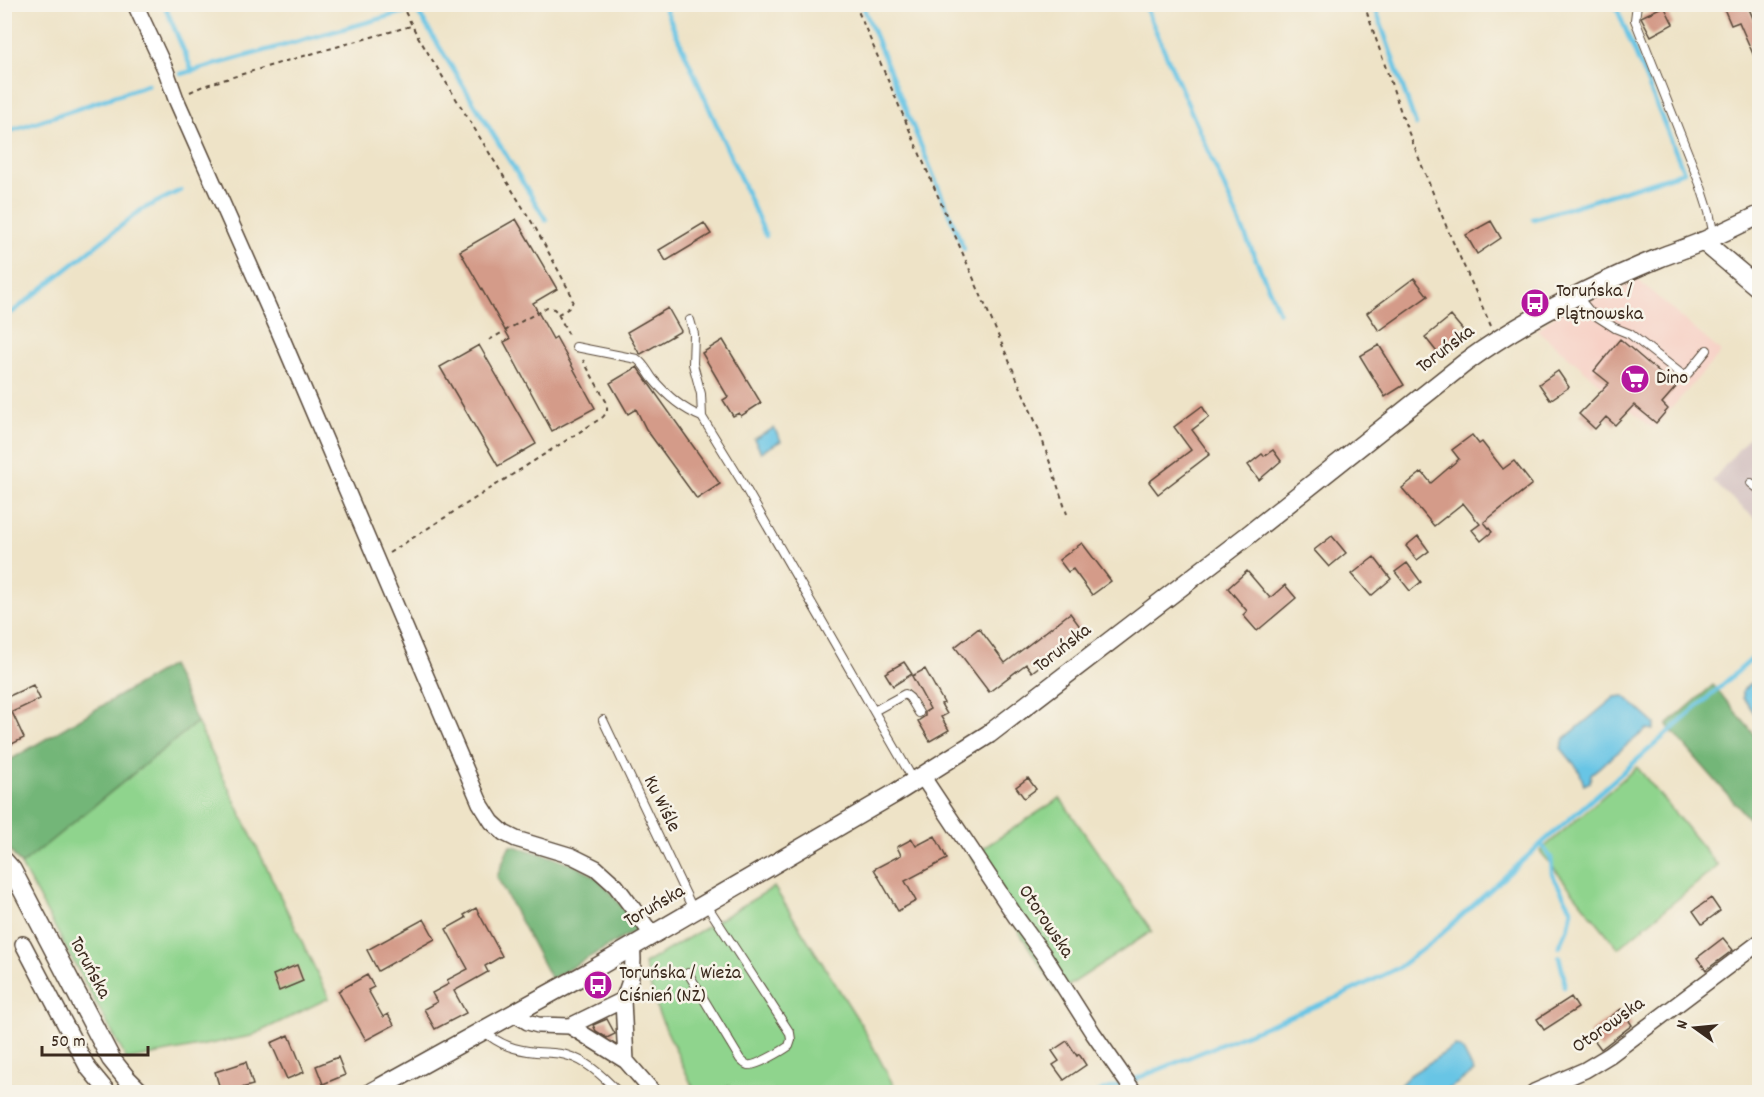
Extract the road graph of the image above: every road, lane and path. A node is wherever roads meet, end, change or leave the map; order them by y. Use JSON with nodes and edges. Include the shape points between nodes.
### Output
{"nodes":[{"id":1,"x":135,"y":4,"type":"edge"},
{"id":2,"x":401,"y":4,"type":"edge"},
{"id":3,"x":855,"y":4,"type":"edge"},
{"id":4,"x":1364,"y":4,"type":"edge"},
{"id":5,"x":1637,"y":4,"type":"edge"},
{"id":6,"x":412,"y":26,"type":"junction"},
{"id":7,"x":176,"y":99,"type":"junction"},
{"id":8,"x":1760,"y":215,"type":"edge"},
{"id":9,"x":1709,"y":238,"type":"junction"},
{"id":10,"x":1760,"y":289,"type":"edge"},
{"id":11,"x":1577,"y":296,"type":"junction"},
{"id":12,"x":558,"y":314,"type":"junction"},
{"id":13,"x":690,"y":320,"type":"dead end"},
{"id":14,"x":1497,"y":339,"type":"junction"},
{"id":15,"x":489,"y":340,"type":"dead end"},
{"id":16,"x":576,"y":347,"type":"junction"},
{"id":17,"x":1707,"y":350,"type":"dead end"},
{"id":18,"x":702,"y":417,"type":"junction"},
{"id":19,"x":1751,"y":483,"type":"dead end"},
{"id":20,"x":1760,"y":490,"type":"edge"},
{"id":21,"x":1067,"y":514,"type":"dead end"},
{"id":22,"x":376,"y":561,"type":"junction"},
{"id":23,"x":874,"y":711,"type":"junction"},
{"id":24,"x":919,"y":713,"type":"dead end"},
{"id":25,"x":603,"y":720,"type":"dead end"},
{"id":26,"x":918,"y":779,"type":"junction"},
{"id":27,"x":4,"y":861,"type":"edge"},
{"id":28,"x":698,"y":903,"type":"junction"},
{"id":29,"x":652,"y":934,"type":"junction"},
{"id":30,"x":1760,"y":942,"type":"edge"},
{"id":31,"x":23,"y":944,"type":"dead end"},
{"id":32,"x":632,"y":946,"type":"junction"},
{"id":33,"x":688,"y":973,"type":"dead end"},
{"id":34,"x":623,"y":1000,"type":"junction"},
{"id":35,"x":515,"y":1014,"type":"junction"},
{"id":36,"x":570,"y":1026,"type":"junction"},
{"id":37,"x":484,"y":1031,"type":"junction"},
{"id":38,"x":626,"y":1061,"type":"junction"},
{"id":39,"x":108,"y":1092,"type":"edge"},
{"id":40,"x":140,"y":1092,"type":"edge"},
{"id":41,"x":372,"y":1092,"type":"edge"},
{"id":42,"x":618,"y":1092,"type":"edge"},
{"id":43,"x":653,"y":1092,"type":"edge"},
{"id":44,"x":1134,"y":1092,"type":"edge"},
{"id":45,"x":1534,"y":1092,"type":"edge"}],
"edges":[{"from":1,"to":7,"type":"street"},
{"from":2,"to":6,"type":"path"},
{"from":3,"to":21,"type":"path","via":[[1039,430]]},
{"from":4,"to":14,"type":"path","via":[[1404,121]]},
{"from":5,"to":9,"type":"lane","via":[[1635,20],[1709,212]]},
{"from":6,"to":7,"type":"path","via":[[203,86]]},
{"from":6,"to":12,"type":"path","via":[[536,229],[572,296],[572,304]]},
{"from":7,"to":22,"type":"street"},
{"from":8,"to":9,"type":"street","name":"Toruńska"},
{"from":9,"to":10,"type":"street"},
{"from":9,"to":11,"type":"street","name":"Toruńska"},
{"from":11,"to":14,"type":"street","name":"Toruńska"},
{"from":11,"to":17,"type":"lane","via":[[1590,312],[1630,333],[1685,377]]},
{"from":12,"to":15,"type":"path","via":[[554,309],[544,308]]},
{"from":12,"to":16,"type":"path"},
{"from":13,"to":18,"type":"lane"},
{"from":14,"to":26,"type":"street","name":"Toruńska","via":[[1065,677],[989,734]]},
{"from":16,"to":18,"type":"lane","via":[[637,359],[679,405]]},
{"from":16,"to":22,"type":"path","via":[[607,403],[603,417]]},
{"from":18,"to":23,"type":"lane"},
{"from":19,"to":20,"type":"lane"},
{"from":22,"to":29,"type":"street","via":[[480,803],[492,822],[510,836],[596,868],[616,886]]},
{"from":23,"to":24,"type":"lane","via":[[904,694]]},
{"from":23,"to":26,"type":"lane"},
{"from":25,"to":28,"type":"lane","name":"Ku Wiśle"},
{"from":26,"to":28,"type":"street","name":"Toruńska"},
{"from":26,"to":44,"type":"street","name":"Otorowska","via":[[1043,954]]},
{"from":27,"to":40,"type":"street","name":"Toruńska","via":[[111,1059]]},
{"from":28,"to":29,"type":"street","name":"Toruńska"},
{"from":28,"to":33,"type":"lane","name":"Ku Wiśle","via":[[790,1033],[789,1046],[755,1064],[745,1064]]},
{"from":29,"to":32,"type":"street","name":"Toruńska"},
{"from":30,"to":45,"type":"street","name":"Otorowska","via":[[1610,1055]]},
{"from":31,"to":39,"type":"street","via":[[88,1068]]},
{"from":32,"to":34,"type":"street","via":[[634,963]]},
{"from":32,"to":35,"type":"street","name":"Toruńska"},
{"from":34,"to":36,"type":"street"},
{"from":34,"to":38,"type":"street"},
{"from":35,"to":36,"type":"street","via":[[538,1025]]},
{"from":35,"to":37,"type":"street","name":"Toruńska"},
{"from":36,"to":38,"type":"street"},
{"from":37,"to":41,"type":"street","name":"Toruńska"},
{"from":37,"to":42,"type":"lane","via":[[514,1048],[575,1058]]},
{"from":38,"to":43,"type":"street"}]}
